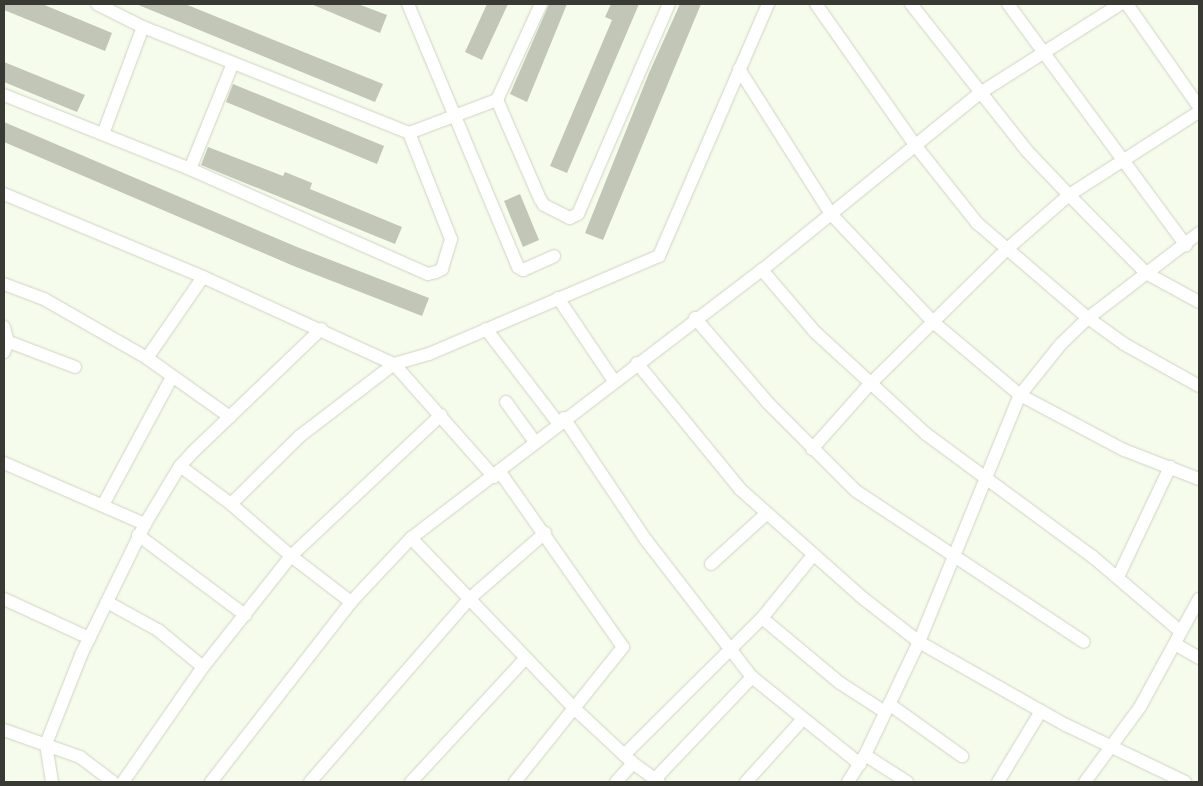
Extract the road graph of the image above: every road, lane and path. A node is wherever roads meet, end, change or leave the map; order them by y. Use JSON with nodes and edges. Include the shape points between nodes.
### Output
{"nodes":[{"id":1,"x":97,"y":4,"type":"edge"},
{"id":2,"x":408,"y":4,"type":"edge"},
{"id":3,"x":541,"y":4,"type":"edge"},
{"id":4,"x":669,"y":4,"type":"edge"},
{"id":5,"x":768,"y":4,"type":"edge"},
{"id":6,"x":816,"y":4,"type":"edge"},
{"id":7,"x":911,"y":4,"type":"edge"},
{"id":8,"x":1008,"y":4,"type":"edge"},
{"id":9,"x":1120,"y":4,"type":"edge"},
{"id":10,"x":1126,"y":4,"type":"edge"},
{"id":11,"x":143,"y":26,"type":"junction"},
{"id":12,"x":1046,"y":53,"type":"junction"},
{"id":13,"x":233,"y":63,"type":"junction"},
{"id":14,"x":739,"y":69,"type":"junction"},
{"id":15,"x":980,"y":93,"type":"junction"},
{"id":16,"x":4,"y":96,"type":"edge"},
{"id":17,"x":497,"y":100,"type":"junction"},
{"id":18,"x":1199,"y":107,"type":"edge"},
{"id":19,"x":1199,"y":112,"type":"edge"},
{"id":20,"x":453,"y":116,"type":"junction"},
{"id":21,"x":409,"y":133,"type":"junction"},
{"id":22,"x":103,"y":134,"type":"junction"},
{"id":23,"x":915,"y":145,"type":"junction"},
{"id":24,"x":1124,"y":162,"type":"junction"},
{"id":25,"x":190,"y":169,"type":"junction"},
{"id":26,"x":4,"y":194,"type":"edge"},
{"id":27,"x":1069,"y":195,"type":"junction"},
{"id":28,"x":831,"y":214,"type":"junction"},
{"id":29,"x":1199,"y":233,"type":"edge"},
{"id":30,"x":1186,"y":245,"type":"junction"},
{"id":31,"x":1006,"y":250,"type":"junction"},
{"id":32,"x":554,"y":256,"type":"dead end"},
{"id":33,"x":762,"y":270,"type":"junction"},
{"id":34,"x":1146,"y":273,"type":"junction"},
{"id":35,"x":203,"y":276,"type":"junction"},
{"id":36,"x":4,"y":284,"type":"edge"},
{"id":37,"x":558,"y":298,"type":"junction"},
{"id":38,"x":1199,"y":302,"type":"edge"},
{"id":39,"x":695,"y":318,"type":"junction"},
{"id":40,"x":1088,"y":318,"type":"junction"},
{"id":41,"x":933,"y":322,"type":"junction"},
{"id":42,"x":4,"y":327,"type":"edge"},
{"id":43,"x":321,"y":329,"type":"junction"},
{"id":44,"x":486,"y":330,"type":"junction"},
{"id":45,"x":5,"y":345,"type":"edge"},
{"id":46,"x":147,"y":358,"type":"junction"},
{"id":47,"x":394,"y":364,"type":"junction"},
{"id":48,"x":637,"y":364,"type":"junction"},
{"id":49,"x":75,"y":367,"type":"dead end"},
{"id":50,"x":172,"y":377,"type":"junction"},
{"id":51,"x":614,"y":381,"type":"junction"},
{"id":52,"x":870,"y":384,"type":"junction"},
{"id":53,"x":1199,"y":386,"type":"edge"},
{"id":54,"x":1020,"y":395,"type":"junction"},
{"id":55,"x":506,"y":402,"type":"dead end"},
{"id":56,"x":440,"y":415,"type":"junction"},
{"id":57,"x":230,"y":417,"type":"junction"},
{"id":58,"x":561,"y":420,"type":"junction"},
{"id":59,"x":534,"y":442,"type":"junction"},
{"id":60,"x":812,"y":449,"type":"junction"},
{"id":61,"x":4,"y":463,"type":"edge"},
{"id":62,"x":180,"y":466,"type":"junction"},
{"id":63,"x":1170,"y":467,"type":"junction"},
{"id":64,"x":497,"y":474,"type":"junction"},
{"id":65,"x":984,"y":478,"type":"junction"},
{"id":66,"x":1199,"y":479,"type":"edge"},
{"id":67,"x":231,"y":504,"type":"junction"},
{"id":68,"x":103,"y":505,"type":"junction"},
{"id":69,"x":766,"y":514,"type":"junction"},
{"id":70,"x":141,"y":530,"type":"junction"},
{"id":71,"x":545,"y":533,"type":"junction"},
{"id":72,"x":411,"y":538,"type":"junction"},
{"id":73,"x":814,"y":554,"type":"junction"},
{"id":74,"x":957,"y":554,"type":"junction"},
{"id":75,"x":290,"y":556,"type":"junction"},
{"id":76,"x":711,"y":564,"type":"dead end"},
{"id":77,"x":1118,"y":577,"type":"junction"},
{"id":78,"x":4,"y":599,"type":"edge"},
{"id":79,"x":469,"y":599,"type":"junction"},
{"id":80,"x":1199,"y":599,"type":"edge"},
{"id":81,"x":107,"y":602,"type":"junction"},
{"id":82,"x":351,"y":602,"type":"junction"},
{"id":83,"x":245,"y":614,"type":"junction"},
{"id":84,"x":762,"y":618,"type":"junction"},
{"id":85,"x":1180,"y":631,"type":"junction"},
{"id":86,"x":89,"y":638,"type":"junction"},
{"id":87,"x":918,"y":642,"type":"junction"},
{"id":88,"x":1084,"y":642,"type":"dead end"},
{"id":89,"x":1175,"y":644,"type":"junction"},
{"id":90,"x":729,"y":647,"type":"junction"},
{"id":91,"x":526,"y":658,"type":"junction"},
{"id":92,"x":1199,"y":658,"type":"edge"},
{"id":93,"x":203,"y":667,"type":"junction"},
{"id":94,"x":752,"y":677,"type":"junction"},
{"id":95,"x":887,"y":708,"type":"junction"},
{"id":96,"x":575,"y":709,"type":"junction"},
{"id":97,"x":1041,"y":711,"type":"junction"},
{"id":98,"x":802,"y":720,"type":"junction"},
{"id":99,"x":4,"y":730,"type":"edge"},
{"id":100,"x":46,"y":744,"type":"junction"},
{"id":101,"x":1110,"y":745,"type":"junction"},
{"id":102,"x":962,"y":756,"type":"dead end"},
{"id":103,"x":628,"y":759,"type":"junction"},
{"id":104,"x":862,"y":759,"type":"junction"},
{"id":105,"x":1165,"y":778,"type":"edge"},
{"id":106,"x":657,"y":781,"type":"edge"},
{"id":107,"x":52,"y":782,"type":"edge"},
{"id":108,"x":114,"y":782,"type":"edge"},
{"id":109,"x":122,"y":782,"type":"edge"},
{"id":110,"x":211,"y":782,"type":"edge"},
{"id":111,"x":310,"y":782,"type":"edge"},
{"id":112,"x":411,"y":782,"type":"edge"},
{"id":113,"x":515,"y":782,"type":"edge"},
{"id":114,"x":616,"y":782,"type":"edge"},
{"id":115,"x":746,"y":782,"type":"edge"},
{"id":116,"x":848,"y":782,"type":"edge"},
{"id":117,"x":907,"y":782,"type":"edge"},
{"id":118,"x":998,"y":782,"type":"edge"},
{"id":119,"x":1085,"y":782,"type":"edge"},
{"id":120,"x":1185,"y":782,"type":"edge"}],
"edges":[{"from":1,"to":11,"type":"street"},
{"from":2,"to":20,"type":"street"},
{"from":3,"to":17,"type":"street"},
{"from":4,"to":17,"type":"street","via":[[574,217],[544,205],[540,199]]},
{"from":5,"to":14,"type":"street"},
{"from":6,"to":23,"type":"street"},
{"from":7,"to":15,"type":"street"},
{"from":8,"to":12,"type":"street"},
{"from":9,"to":12,"type":"street"},
{"from":10,"to":18,"type":"street"},
{"from":11,"to":13,"type":"street"},
{"from":11,"to":22,"type":"street"},
{"from":12,"to":15,"type":"street"},
{"from":12,"to":24,"type":"street"},
{"from":13,"to":21,"type":"street"},
{"from":13,"to":25,"type":"street"},
{"from":14,"to":28,"type":"street"},
{"from":14,"to":37,"type":"street","via":[[659,256]]},
{"from":15,"to":23,"type":"street"},
{"from":15,"to":27,"type":"street","via":[[1027,151]]},
{"from":16,"to":22,"type":"street"},
{"from":17,"to":20,"type":"street"},
{"from":19,"to":24,"type":"street"},
{"from":20,"to":21,"type":"street"},
{"from":20,"to":32,"type":"street","via":[[518,267],[523,270]]},
{"from":21,"to":25,"type":"street","via":[[452,239],[442,269],[428,274]]},
{"from":22,"to":25,"type":"street"},
{"from":23,"to":28,"type":"street"},
{"from":23,"to":31,"type":"street","via":[[978,223]]},
{"from":24,"to":27,"type":"street"},
{"from":24,"to":30,"type":"street"},
{"from":26,"to":35,"type":"street"},
{"from":27,"to":31,"type":"street"},
{"from":27,"to":34,"type":"street"},
{"from":28,"to":33,"type":"street"},
{"from":28,"to":41,"type":"street"},
{"from":29,"to":30,"type":"street"},
{"from":30,"to":34,"type":"street"},
{"from":31,"to":40,"type":"street"},
{"from":31,"to":41,"type":"street"},
{"from":33,"to":39,"type":"street"},
{"from":33,"to":52,"type":"street","via":[[815,332]]},
{"from":34,"to":38,"type":"street"},
{"from":34,"to":40,"type":"street"},
{"from":35,"to":43,"type":"street"},
{"from":35,"to":46,"type":"street"},
{"from":36,"to":46,"type":"street","via":[[44,299]]},
{"from":37,"to":44,"type":"street"},
{"from":37,"to":51,"type":"street"},
{"from":39,"to":48,"type":"street"},
{"from":39,"to":60,"type":"street"},
{"from":40,"to":53,"type":"street","via":[[1124,344]]},
{"from":40,"to":54,"type":"street","via":[[1061,344]]},
{"from":41,"to":52,"type":"street"},
{"from":41,"to":54,"type":"street"},
{"from":42,"to":45,"type":"street"},
{"from":43,"to":47,"type":"street"},
{"from":43,"to":57,"type":"street"},
{"from":44,"to":47,"type":"street","via":[[429,354]]},
{"from":44,"to":58,"type":"street"},
{"from":45,"to":49,"type":"street"},
{"from":46,"to":50,"type":"street"},
{"from":47,"to":56,"type":"street"},
{"from":47,"to":67,"type":"street","via":[[300,436]]},
{"from":48,"to":51,"type":"street"},
{"from":48,"to":69,"type":"street","via":[[740,489]]},
{"from":50,"to":57,"type":"street"},
{"from":50,"to":68,"type":"street"},
{"from":51,"to":58,"type":"street"},
{"from":52,"to":60,"type":"street"},
{"from":52,"to":65,"type":"street","via":[[926,434]]},
{"from":54,"to":63,"type":"street","via":[[1087,433]]},
{"from":54,"to":65,"type":"street"},
{"from":55,"to":59,"type":"street"},
{"from":56,"to":64,"type":"street"},
{"from":56,"to":75,"type":"street"},
{"from":57,"to":62,"type":"street"},
{"from":58,"to":59,"type":"street"},
{"from":58,"to":90,"type":"street","via":[[646,540]]},
{"from":59,"to":64,"type":"street"},
{"from":60,"to":74,"type":"street","via":[[856,491]]},
{"from":61,"to":68,"type":"street"},
{"from":62,"to":67,"type":"street"},
{"from":62,"to":70,"type":"street"},
{"from":63,"to":66,"type":"street"},
{"from":63,"to":77,"type":"street"},
{"from":64,"to":71,"type":"street"},
{"from":64,"to":72,"type":"street"},
{"from":65,"to":74,"type":"street"},
{"from":65,"to":77,"type":"street"},
{"from":67,"to":75,"type":"street"},
{"from":68,"to":70,"type":"street"},
{"from":69,"to":73,"type":"street"},
{"from":69,"to":76,"type":"street"},
{"from":70,"to":81,"type":"street"},
{"from":70,"to":83,"type":"street"},
{"from":71,"to":79,"type":"street"},
{"from":71,"to":96,"type":"street","via":[[623,647]]},
{"from":72,"to":79,"type":"street"},
{"from":72,"to":82,"type":"street"},
{"from":73,"to":84,"type":"street"},
{"from":73,"to":87,"type":"street"},
{"from":74,"to":87,"type":"street"},
{"from":74,"to":88,"type":"street"},
{"from":75,"to":82,"type":"street"},
{"from":75,"to":83,"type":"street"},
{"from":77,"to":85,"type":"street"},
{"from":78,"to":86,"type":"street"},
{"from":79,"to":91,"type":"street"},
{"from":79,"to":111,"type":"street"},
{"from":80,"to":85,"type":"street"},
{"from":81,"to":86,"type":"street"},
{"from":81,"to":93,"type":"street","via":[[158,630]]},
{"from":82,"to":110,"type":"street"},
{"from":83,"to":93,"type":"street"},
{"from":84,"to":90,"type":"street"},
{"from":84,"to":95,"type":"street","via":[[840,683]]},
{"from":85,"to":89,"type":"street"},
{"from":86,"to":100,"type":"street"},
{"from":87,"to":95,"type":"street"},
{"from":87,"to":97,"type":"street"},
{"from":89,"to":92,"type":"street"},
{"from":89,"to":101,"type":"street","via":[[1140,707]]},
{"from":90,"to":94,"type":"street"},
{"from":90,"to":103,"type":"street"},
{"from":91,"to":96,"type":"street"},
{"from":91,"to":112,"type":"street"},
{"from":93,"to":109,"type":"street"},
{"from":94,"to":98,"type":"street"},
{"from":94,"to":106,"type":"street"},
{"from":95,"to":102,"type":"street"},
{"from":95,"to":104,"type":"street"},
{"from":96,"to":103,"type":"street"},
{"from":96,"to":113,"type":"street"},
{"from":97,"to":101,"type":"street"},
{"from":97,"to":118,"type":"street"},
{"from":98,"to":104,"type":"street"},
{"from":98,"to":115,"type":"street"},
{"from":99,"to":100,"type":"street"},
{"from":100,"to":107,"type":"street"},
{"from":100,"to":108,"type":"street","via":[[80,756]]},
{"from":101,"to":105,"type":"street"},
{"from":101,"to":119,"type":"street"},
{"from":103,"to":106,"type":"street"},
{"from":103,"to":114,"type":"street"},
{"from":104,"to":116,"type":"street"},
{"from":104,"to":117,"type":"street"},
{"from":105,"to":120,"type":"street"}]}
